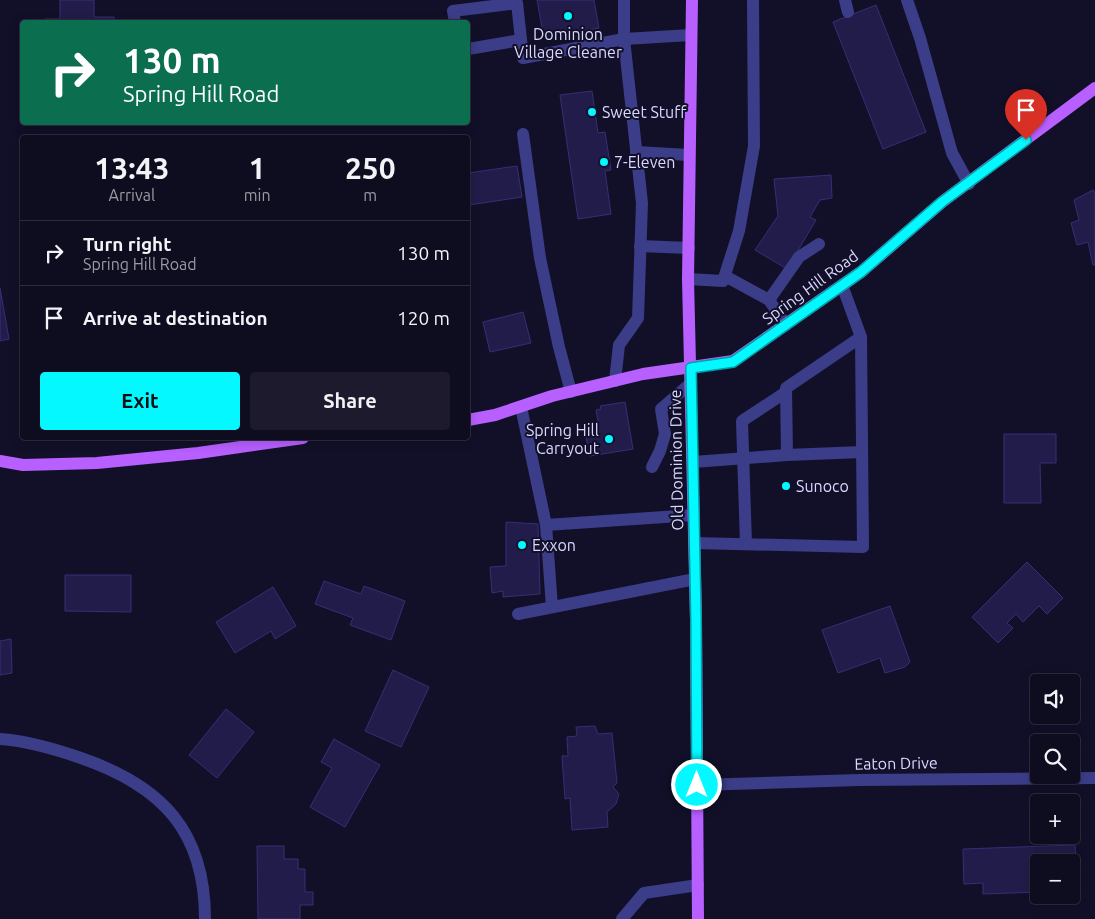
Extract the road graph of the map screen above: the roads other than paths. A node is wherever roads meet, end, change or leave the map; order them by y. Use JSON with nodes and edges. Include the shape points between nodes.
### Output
{"nodes":[{"id":1,"x":624,"y":0,"type":"edge"},
{"id":2,"x":692,"y":0,"type":"edge"},
{"id":3,"x":753,"y":0,"type":"edge"},
{"id":4,"x":907,"y":0,"type":"edge"},
{"id":5,"x":455,"y":20,"type":"edge"},
{"id":6,"x":691,"y":35,"type":"junction"},
{"id":7,"x":624,"y":39,"type":"junction"},
{"id":8,"x":521,"y":40,"type":"junction"},
{"id":9,"x":470,"y":49,"type":"edge"},
{"id":10,"x":1095,"y":88,"type":"edge"},
{"id":11,"x":523,"y":134,"type":"dead end"},
{"id":12,"x":636,"y":152,"type":"junction"},
{"id":13,"x":689,"y":154,"type":"junction"},
{"id":14,"x":969,"y":184,"type":"junction"},
{"id":15,"x":819,"y":244,"type":"dead end"},
{"id":16,"x":640,"y":246,"type":"junction"},
{"id":17,"x":689,"y":248,"type":"junction"},
{"id":18,"x":725,"y":276,"type":"junction"},
{"id":19,"x":688,"y":279,"type":"junction"},
{"id":20,"x":842,"y":285,"type":"junction"},
{"id":21,"x":769,"y":300,"type":"junction"},
{"id":22,"x":786,"y":325,"type":"junction"},
{"id":23,"x":861,"y":337,"type":"junction"},
{"id":24,"x":691,"y":368,"type":"junction"},
{"id":25,"x":615,"y":381,"type":"junction"},
{"id":26,"x":691,"y":383,"type":"junction"},
{"id":27,"x":571,"y":392,"type":"junction"},
{"id":28,"x":786,"y":392,"type":"junction"},
{"id":29,"x":521,"y":407,"type":"junction"},
{"id":30,"x":470,"y":420,"type":"edge"},
{"id":31,"x":290,"y":440,"type":"edge"},
{"id":32,"x":862,"y":452,"type":"junction"},
{"id":33,"x":787,"y":455,"type":"junction"},
{"id":34,"x":743,"y":458,"type":"junction"},
{"id":35,"x":0,"y":461,"type":"edge"},
{"id":36,"x":693,"y":462,"type":"junction"},
{"id":37,"x":652,"y":467,"type":"dead end"},
{"id":38,"x":694,"y":515,"type":"junction"},
{"id":39,"x":546,"y":525,"type":"junction"},
{"id":40,"x":694,"y":543,"type":"junction"},
{"id":41,"x":746,"y":544,"type":"junction"},
{"id":42,"x":695,"y":579,"type":"junction"},
{"id":43,"x":552,"y":607,"type":"junction"},
{"id":44,"x":518,"y":614,"type":"dead end"},
{"id":45,"x":0,"y":739,"type":"edge"},
{"id":46,"x":1095,"y":778,"type":"edge"},
{"id":47,"x":697,"y":785,"type":"junction"},
{"id":48,"x":698,"y":885,"type":"junction"},
{"id":49,"x":205,"y":919,"type":"edge"},
{"id":50,"x":622,"y":919,"type":"edge"},
{"id":51,"x":698,"y":919,"type":"edge"}],
"edges":[{"from":1,"to":7,"type":"street"},
{"from":2,"to":6,"type":"main road","name":"Old Dominion Drive"},
{"from":3,"to":18,"type":"street","via":[[754,146],[739,231]]},
{"from":4,"to":14,"type":"street","via":[[952,153]]},
{"from":5,"to":8,"type":"street","via":[[453,11],[517,3]]},
{"from":6,"to":7,"type":"street"},
{"from":6,"to":13,"type":"main road","name":"Old Dominion Drive"},
{"from":7,"to":8,"type":"street","via":[[523,58]]},
{"from":7,"to":12,"type":"street"},
{"from":8,"to":9,"type":"street"},
{"from":10,"to":14,"type":"main road","name":"Spring Hill Road"},
{"from":11,"to":27,"type":"street","via":[[540,258]]},
{"from":12,"to":13,"type":"street"},
{"from":12,"to":16,"type":"street","via":[[642,203]]},
{"from":13,"to":17,"type":"main road","name":"Old Dominion Drive"},
{"from":14,"to":20,"type":"main road","name":"Spring Hill Road","via":[[942,202]]},
{"from":15,"to":21,"type":"street","via":[[799,257]]},
{"from":16,"to":17,"type":"street"},
{"from":16,"to":25,"type":"street","via":[[638,318],[619,345]]},
{"from":17,"to":19,"type":"main road","name":"Old Dominion Drive"},
{"from":18,"to":19,"type":"street","via":[[723,281]]},
{"from":18,"to":21,"type":"street"},
{"from":19,"to":24,"type":"main road","name":"Old Dominion Drive"},
{"from":20,"to":22,"type":"main road","name":"Spring Hill Road"},
{"from":20,"to":23,"type":"street"},
{"from":21,"to":22,"type":"street"},
{"from":22,"to":24,"type":"main road","name":"Spring Hill Road","via":[[733,362]]},
{"from":23,"to":28,"type":"street","via":[[786,388]]},
{"from":23,"to":32,"type":"street"},
{"from":24,"to":25,"type":"main road","name":"Spring Hill Road"},
{"from":24,"to":26,"type":"main road","name":"Old Dominion Drive"},
{"from":25,"to":27,"type":"main road","name":"Spring Hill Road"},
{"from":26,"to":36,"type":"main road","name":"Old Dominion Drive"},
{"from":26,"to":37,"type":"street","via":[[661,409],[665,434]]},
{"from":27,"to":29,"type":"main road","name":"Spring Hill Road"},
{"from":28,"to":33,"type":"street"},
{"from":28,"to":34,"type":"street","via":[[742,420]]},
{"from":29,"to":30,"type":"main road","name":"Spring Hill Road"},
{"from":29,"to":39,"type":"street"},
{"from":31,"to":35,"type":"main road","via":[[198,454],[97,462],[22,465]]},
{"from":32,"to":33,"type":"street"},
{"from":32,"to":41,"type":"street","via":[[863,546]]},
{"from":33,"to":34,"type":"street"},
{"from":34,"to":36,"type":"street"},
{"from":34,"to":41,"type":"street"},
{"from":36,"to":38,"type":"main road","name":"Old Dominion Drive"},
{"from":38,"to":39,"type":"street"},
{"from":38,"to":40,"type":"main road","name":"Old Dominion Drive"},
{"from":39,"to":43,"type":"street"},
{"from":40,"to":41,"type":"street"},
{"from":40,"to":42,"type":"main road","name":"Old Dominion Drive"},
{"from":42,"to":43,"type":"street"},
{"from":42,"to":47,"type":"main road","name":"Old Dominion Drive"},
{"from":43,"to":44,"type":"street"},
{"from":45,"to":49,"type":"street","via":[[59,750],[122,774],[148,790],[185,834],[199,866],[205,895]]},
{"from":46,"to":47,"type":"street","name":"Eaton Drive"},
{"from":47,"to":48,"type":"main road","name":"Old Dominion Drive"},
{"from":48,"to":50,"type":"street","via":[[644,894]]},
{"from":48,"to":51,"type":"main road","name":"Old Dominion Drive"}]}
